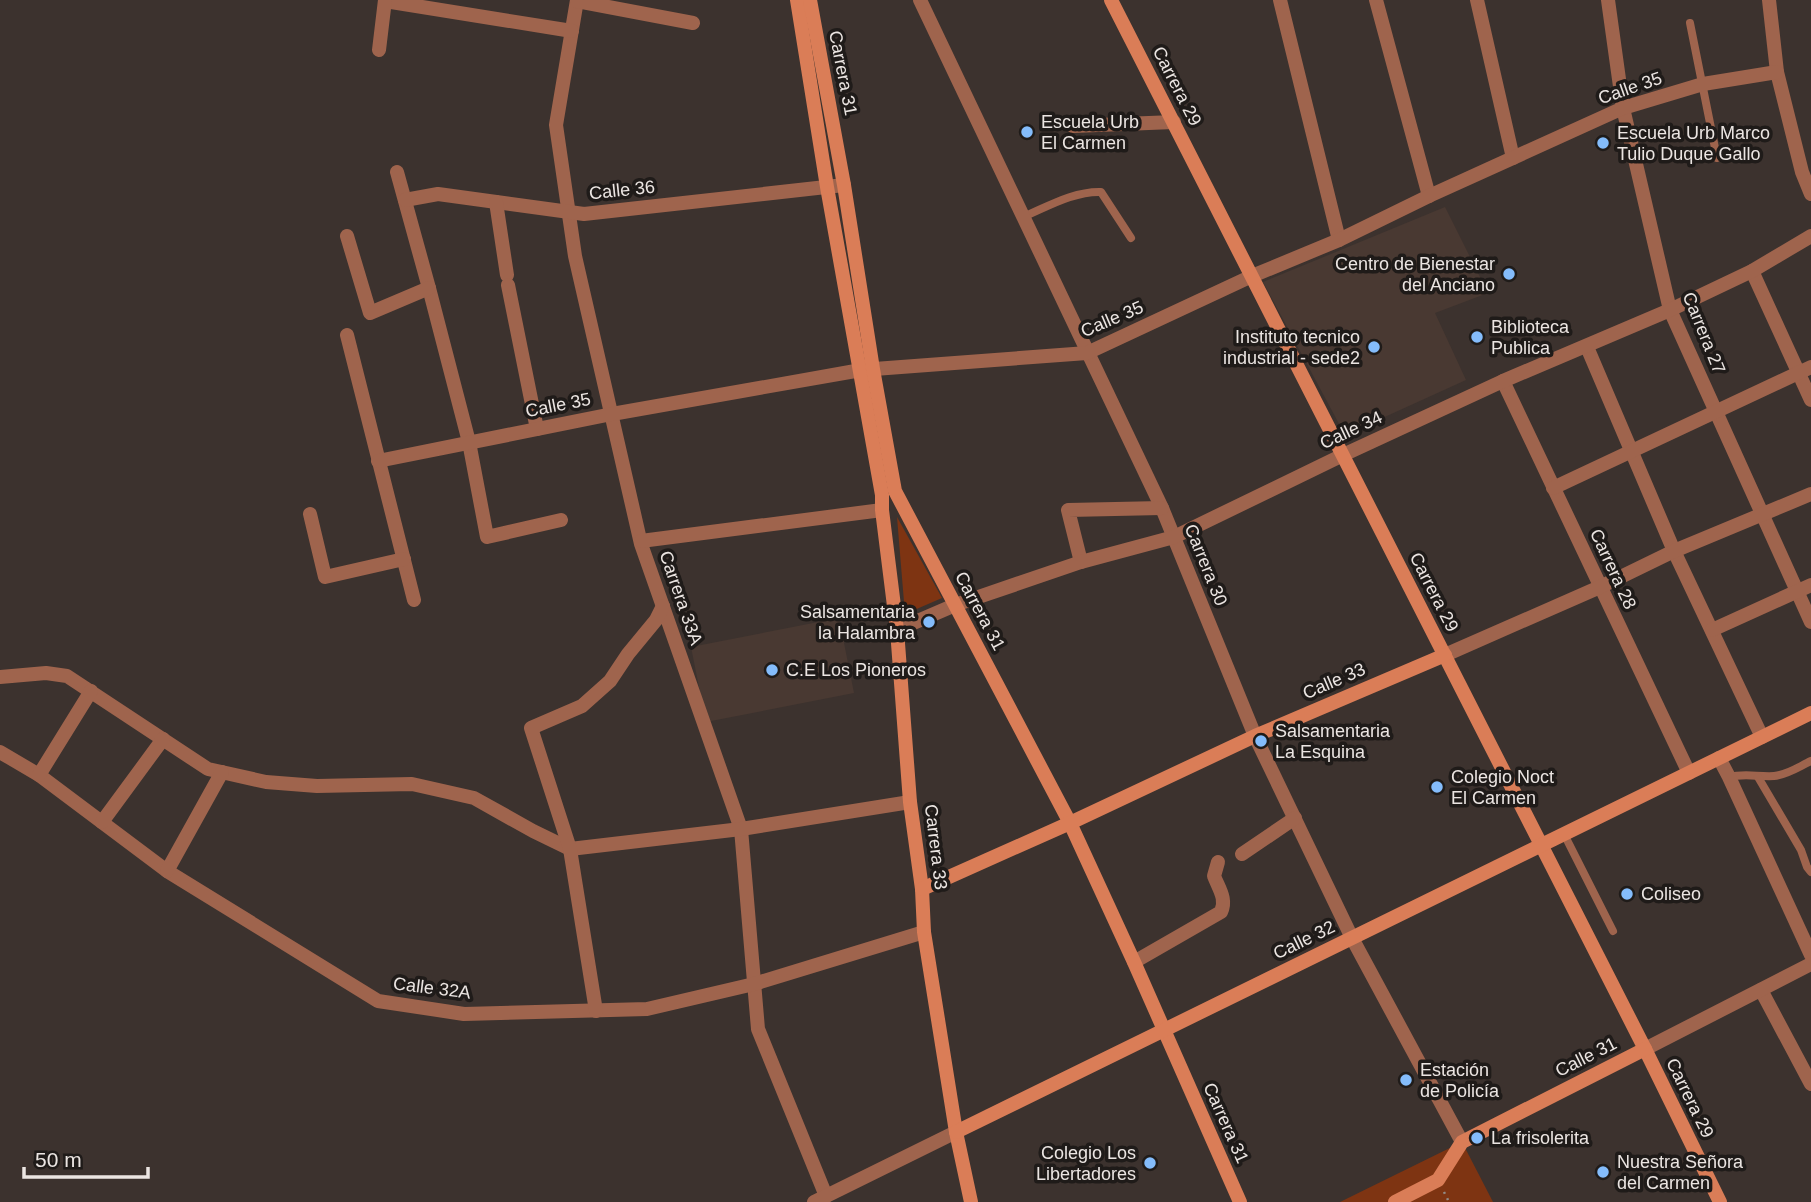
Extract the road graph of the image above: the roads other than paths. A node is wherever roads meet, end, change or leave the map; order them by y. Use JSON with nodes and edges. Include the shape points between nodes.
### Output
{"nodes":[{"id":1,"x":385,"y":0,"type":"edge"},
{"id":2,"x":577,"y":0,"type":"edge"},
{"id":3,"x":797,"y":0,"type":"edge"},
{"id":4,"x":810,"y":0,"type":"edge"},
{"id":5,"x":920,"y":0,"type":"edge"},
{"id":6,"x":1111,"y":0,"type":"edge"},
{"id":7,"x":1280,"y":0,"type":"edge"},
{"id":8,"x":1376,"y":0,"type":"edge"},
{"id":9,"x":1477,"y":0,"type":"edge"},
{"id":10,"x":1608,"y":0,"type":"edge"},
{"id":11,"x":1769,"y":0,"type":"edge"},
{"id":12,"x":693,"y":23,"type":"dead end"},
{"id":13,"x":1690,"y":23,"type":"dead end"},
{"id":14,"x":572,"y":31,"type":"junction"},
{"id":15,"x":379,"y":50,"type":"dead end"},
{"id":16,"x":1777,"y":72,"type":"junction"},
{"id":17,"x":1703,"y":85,"type":"junction"},
{"id":18,"x":1623,"y":108,"type":"junction"},
{"id":19,"x":1174,"y":122,"type":"junction"},
{"id":20,"x":1073,"y":126,"type":"dead end"},
{"id":21,"x":1513,"y":158,"type":"junction"},
{"id":22,"x":1717,"y":158,"type":"dead end"},
{"id":23,"x":397,"y":172,"type":"dead end"},
{"id":24,"x":844,"y":185,"type":"junction"},
{"id":25,"x":827,"y":187,"type":"junction"},
{"id":26,"x":1811,"y":194,"type":"edge"},
{"id":27,"x":1429,"y":196,"type":"junction"},
{"id":28,"x":405,"y":200,"type":"junction"},
{"id":29,"x":496,"y":202,"type":"junction"},
{"id":30,"x":568,"y":211,"type":"junction"},
{"id":31,"x":1023,"y":217,"type":"junction"},
{"id":32,"x":347,"y":236,"type":"dead end"},
{"id":33,"x":1811,"y":236,"type":"edge"},
{"id":34,"x":1131,"y":238,"type":"dead end"},
{"id":35,"x":1339,"y":240,"type":"junction"},
{"id":36,"x":1752,"y":271,"type":"junction"},
{"id":37,"x":1252,"y":276,"type":"junction"},
{"id":38,"x":429,"y":288,"type":"junction"},
{"id":39,"x":1670,"y":310,"type":"junction"},
{"id":40,"x":347,"y":335,"type":"dead end"},
{"id":41,"x":1587,"y":347,"type":"junction"},
{"id":42,"x":1087,"y":353,"type":"junction"},
{"id":43,"x":1801,"y":367,"type":"edge"},
{"id":44,"x":867,"y":370,"type":"junction"},
{"id":45,"x":1503,"y":381,"type":"junction"},
{"id":46,"x":1809,"y":396,"type":"edge"},
{"id":47,"x":1716,"y":410,"type":"junction"},
{"id":48,"x":612,"y":414,"type":"junction"},
{"id":49,"x":537,"y":429,"type":"junction"},
{"id":50,"x":469,"y":442,"type":"junction"},
{"id":51,"x":1631,"y":451,"type":"junction"},
{"id":52,"x":1343,"y":455,"type":"junction"},
{"id":53,"x":378,"y":461,"type":"junction"},
{"id":54,"x":1553,"y":488,"type":"junction"},
{"id":55,"x":1811,"y":494,"type":"edge"},
{"id":56,"x":882,"y":495,"type":"joint"},
{"id":57,"x":1162,"y":508,"type":"junction"},
{"id":58,"x":882,"y":510,"type":"junction"},
{"id":59,"x":1762,"y":513,"type":"junction"},
{"id":60,"x":310,"y":514,"type":"dead end"},
{"id":61,"x":561,"y":520,"type":"dead end"},
{"id":62,"x":1174,"y":537,"type":"junction"},
{"id":63,"x":641,"y":541,"type":"junction"},
{"id":64,"x":1674,"y":551,"type":"junction"},
{"id":65,"x":404,"y":559,"type":"junction"},
{"id":66,"x":1081,"y":562,"type":"junction"},
{"id":67,"x":1600,"y":587,"type":"junction"},
{"id":68,"x":1804,"y":588,"type":"edge"},
{"id":69,"x":414,"y":600,"type":"dead end"},
{"id":70,"x":956,"y":605,"type":"junction"},
{"id":71,"x":663,"y":606,"type":"junction"},
{"id":72,"x":1811,"y":622,"type":"edge"},
{"id":73,"x":897,"y":630,"type":"junction"},
{"id":74,"x":1712,"y":631,"type":"junction"},
{"id":75,"x":1445,"y":655,"type":"junction"},
{"id":76,"x":0,"y":677,"type":"edge"},
{"id":77,"x":91,"y":691,"type":"junction"},
{"id":78,"x":1811,"y":713,"type":"edge"},
{"id":79,"x":1255,"y":736,"type":"junction"},
{"id":80,"x":1762,"y":737,"type":"junction"},
{"id":81,"x":163,"y":739,"type":"junction"},
{"id":82,"x":0,"y":752,"type":"edge"},
{"id":83,"x":1719,"y":758,"type":"junction"},
{"id":84,"x":1809,"y":762,"type":"edge"},
{"id":85,"x":222,"y":772,"type":"junction"},
{"id":86,"x":1689,"y":772,"type":"junction"},
{"id":87,"x":1811,"y":772,"type":"edge"},
{"id":88,"x":39,"y":775,"type":"junction"},
{"id":89,"x":1729,"y":777,"type":"junction"},
{"id":90,"x":1758,"y":777,"type":"junction"},
{"id":91,"x":910,"y":802,"type":"junction"},
{"id":92,"x":1295,"y":818,"type":"junction"},
{"id":93,"x":102,"y":822,"type":"junction"},
{"id":94,"x":1070,"y":823,"type":"junction"},
{"id":95,"x":741,"y":829,"type":"junction"},
{"id":96,"x":1564,"y":834,"type":"junction"},
{"id":97,"x":1541,"y":845,"type":"junction"},
{"id":98,"x":570,"y":849,"type":"junction"},
{"id":99,"x":1242,"y":854,"type":"dead end"},
{"id":100,"x":1218,"y":862,"type":"dead end"},
{"id":101,"x":167,"y":871,"type":"junction"},
{"id":102,"x":1811,"y":872,"type":"edge"},
{"id":103,"x":922,"y":890,"type":"junction"},
{"id":104,"x":1613,"y":931,"type":"dead end"},
{"id":105,"x":924,"y":932,"type":"junction"},
{"id":106,"x":1352,"y":938,"type":"junction"},
{"id":107,"x":1811,"y":955,"type":"edge"},
{"id":108,"x":1134,"y":962,"type":"junction"},
{"id":109,"x":1811,"y":964,"type":"edge"},
{"id":110,"x":754,"y":984,"type":"junction"},
{"id":111,"x":1761,"y":990,"type":"junction"},
{"id":112,"x":596,"y":1011,"type":"junction"},
{"id":113,"x":1164,"y":1030,"type":"junction"},
{"id":114,"x":1645,"y":1049,"type":"junction"},
{"id":115,"x":1811,"y":1084,"type":"edge"},
{"id":116,"x":956,"y":1132,"type":"junction"},
{"id":117,"x":1462,"y":1142,"type":"junction"},
{"id":118,"x":820,"y":1199,"type":"edge"},
{"id":119,"x":971,"y":1202,"type":"edge"},
{"id":120,"x":1240,"y":1202,"type":"edge"},
{"id":121,"x":1395,"y":1202,"type":"edge"},
{"id":122,"x":1720,"y":1202,"type":"edge"}],
"edges":[{"from":1,"to":14,"type":"street"},
{"from":1,"to":15,"type":"street"},
{"from":2,"to":12,"type":"street"},
{"from":2,"to":14,"type":"street","name":"Carrera 33A"},
{"from":3,"to":25,"type":"main road","name":"Carrera 31"},
{"from":4,"to":24,"type":"main road","name":"Carrera 31"},
{"from":5,"to":31,"type":"street","name":"Carrera 30"},
{"from":6,"to":19,"type":"main road","name":"Carrera 29"},
{"from":7,"to":35,"type":"street"},
{"from":8,"to":27,"type":"street"},
{"from":9,"to":21,"type":"street"},
{"from":10,"to":18,"type":"street","name":"Carrera 27"},
{"from":11,"to":16,"type":"street"},
{"from":13,"to":17,"type":"lane"},
{"from":14,"to":30,"type":"street","name":"Carrera 33A","via":[[556,125]]},
{"from":16,"to":17,"type":"street","name":"Calle 35"},
{"from":16,"to":26,"type":"street"},
{"from":17,"to":18,"type":"street","name":"Calle 35"},
{"from":17,"to":22,"type":"lane"},
{"from":18,"to":21,"type":"street","name":"Calle 35"},
{"from":18,"to":39,"type":"street","name":"Carrera 27"},
{"from":19,"to":20,"type":"street"},
{"from":19,"to":37,"type":"main road","name":"Carrera 29"},
{"from":21,"to":27,"type":"street","name":"Calle 35"},
{"from":23,"to":28,"type":"street"},
{"from":24,"to":25,"type":"street","name":"Calle 36"},
{"from":24,"to":44,"type":"main road","name":"Carrera 31"},
{"from":25,"to":30,"type":"street","name":"Calle 36","via":[[584,214]]},
{"from":25,"to":44,"type":"main road","name":"Carrera 31"},
{"from":27,"to":35,"type":"street","name":"Calle 35"},
{"from":28,"to":29,"type":"street","name":"Calle 36","via":[[438,194]]},
{"from":28,"to":38,"type":"street"},
{"from":29,"to":30,"type":"street","name":"Calle 36"},
{"from":29,"to":49,"type":"street"},
{"from":30,"to":48,"type":"street","name":"Carrera 33A"},
{"from":31,"to":34,"type":"lane","via":[[1079,194],[1101,192]]},
{"from":31,"to":42,"type":"street","name":"Carrera 30"},
{"from":32,"to":38,"type":"street","via":[[370,313]]},
{"from":33,"to":36,"type":"street","name":"Calle 34"},
{"from":35,"to":37,"type":"street","name":"Calle 35"},
{"from":36,"to":39,"type":"street","name":"Calle 34"},
{"from":36,"to":43,"type":"street"},
{"from":37,"to":42,"type":"street","name":"Calle 35"},
{"from":37,"to":52,"type":"main road","name":"Carrera 29"},
{"from":38,"to":50,"type":"street"},
{"from":39,"to":41,"type":"street","name":"Calle 34"},
{"from":39,"to":47,"type":"street","name":"Carrera 27"},
{"from":40,"to":53,"type":"street"},
{"from":41,"to":45,"type":"street","name":"Calle 34"},
{"from":41,"to":51,"type":"street"},
{"from":42,"to":44,"type":"street","name":"Calle 35"},
{"from":42,"to":57,"type":"street","name":"Carrera 30"},
{"from":43,"to":46,"type":"street"},
{"from":43,"to":47,"type":"street"},
{"from":44,"to":48,"type":"street","name":"Calle 35"},
{"from":44,"to":56,"type":"main road","name":"Carrera 31"},
{"from":44,"to":70,"type":"main road","name":"Carrera 31","via":[[895,491]]},
{"from":45,"to":52,"type":"street","name":"Calle 34"},
{"from":45,"to":54,"type":"street","name":"Carrera 28"},
{"from":47,"to":51,"type":"street"},
{"from":47,"to":59,"type":"street","name":"Carrera 27"},
{"from":48,"to":49,"type":"street","name":"Calle 35"},
{"from":48,"to":63,"type":"street","name":"Carrera 33A"},
{"from":49,"to":50,"type":"street","name":"Calle 35"},
{"from":50,"to":53,"type":"street","name":"Calle 35"},
{"from":50,"to":61,"type":"street","via":[[487,537]]},
{"from":51,"to":54,"type":"street"},
{"from":51,"to":64,"type":"street"},
{"from":52,"to":62,"type":"street","name":"Calle 34"},
{"from":52,"to":75,"type":"main road","name":"Carrera 29"},
{"from":53,"to":65,"type":"street"},
{"from":54,"to":67,"type":"street","name":"Carrera 28"},
{"from":55,"to":59,"type":"street","name":"Calle 33"},
{"from":56,"to":58,"type":"main road","name":"Carrera 33"},
{"from":57,"to":62,"type":"street","name":"Carrera 30"},
{"from":57,"to":66,"type":"street","via":[[1068,510]]},
{"from":58,"to":63,"type":"street"},
{"from":58,"to":73,"type":"main road","name":"Carrera 33"},
{"from":59,"to":64,"type":"street","name":"Calle 33"},
{"from":59,"to":68,"type":"street","name":"Carrera 27"},
{"from":60,"to":65,"type":"street","via":[[325,578]]},
{"from":62,"to":66,"type":"street","name":"Calle 34"},
{"from":62,"to":79,"type":"street","name":"Carrera 30"},
{"from":63,"to":71,"type":"street","name":"Carrera 33A"},
{"from":64,"to":67,"type":"street","name":"Calle 33"},
{"from":64,"to":74,"type":"street"},
{"from":65,"to":69,"type":"street"},
{"from":66,"to":70,"type":"street","name":"Calle 34"},
{"from":67,"to":75,"type":"street","name":"Calle 33"},
{"from":67,"to":86,"type":"street","name":"Carrera 28"},
{"from":68,"to":72,"type":"street","name":"Carrera 27"},
{"from":68,"to":74,"type":"street"},
{"from":70,"to":73,"type":"street","name":"Calle 34"},
{"from":70,"to":94,"type":"main road","name":"Carrera 31"},
{"from":71,"to":95,"type":"street","name":"Carrera 33A"},
{"from":71,"to":98,"type":"street","via":[[610,681],[582,706],[531,728]]},
{"from":73,"to":91,"type":"main road","name":"Carrera 33"},
{"from":74,"to":80,"type":"street"},
{"from":75,"to":79,"type":"main road","name":"Calle 33"},
{"from":75,"to":97,"type":"main road","name":"Carrera 29"},
{"from":76,"to":77,"type":"street","via":[[66,676]]},
{"from":77,"to":81,"type":"street"},
{"from":77,"to":88,"type":"street"},
{"from":78,"to":80,"type":"main road","name":"Calle 32"},
{"from":79,"to":92,"type":"street","name":"Carrera 30"},
{"from":79,"to":94,"type":"main road","name":"Calle 33"},
{"from":80,"to":83,"type":"main road","name":"Calle 32"},
{"from":81,"to":85,"type":"street","via":[[208,769]]},
{"from":81,"to":93,"type":"street"},
{"from":82,"to":88,"type":"street","name":"Calle 32A"},
{"from":83,"to":86,"type":"main road","name":"Calle 32"},
{"from":83,"to":89,"type":"street"},
{"from":84,"to":87,"type":"lane"},
{"from":84,"to":90,"type":"lane","via":[[1778,776]]},
{"from":85,"to":98,"type":"street","via":[[317,786],[412,783],[474,798]]},
{"from":85,"to":101,"type":"street"},
{"from":86,"to":96,"type":"main road","name":"Calle 32"},
{"from":88,"to":93,"type":"street","name":"Calle 32A"},
{"from":89,"to":90,"type":"lane"},
{"from":89,"to":107,"type":"street"},
{"from":90,"to":102,"type":"lane"},
{"from":91,"to":95,"type":"street"},
{"from":91,"to":103,"type":"main road","name":"Carrera 33"},
{"from":92,"to":99,"type":"street"},
{"from":92,"to":106,"type":"street","name":"Carrera 30"},
{"from":93,"to":101,"type":"street","name":"Calle 32A"},
{"from":94,"to":103,"type":"main road","name":"Calle 33"},
{"from":94,"to":108,"type":"main road","name":"Carrera 31"},
{"from":95,"to":98,"type":"street"},
{"from":95,"to":110,"type":"street","name":"Carrera 33A"},
{"from":96,"to":97,"type":"main road","name":"Calle 32"},
{"from":96,"to":104,"type":"lane"},
{"from":97,"to":106,"type":"main road","name":"Calle 32"},
{"from":97,"to":114,"type":"main road","name":"Carrera 29"},
{"from":98,"to":112,"type":"street"},
{"from":100,"to":108,"type":"street","via":[[1214,876],[1224,898],[1222,912]]},
{"from":101,"to":112,"type":"street","name":"Calle 32A","via":[[378,1001],[464,1014]]},
{"from":103,"to":105,"type":"main road","name":"Carrera 33"},
{"from":105,"to":110,"type":"street","name":"Calle 32A"},
{"from":105,"to":116,"type":"main road","name":"Carrera 33"},
{"from":106,"to":113,"type":"main road","name":"Calle 32"},
{"from":106,"to":117,"type":"street","name":"Carrera 30"},
{"from":108,"to":113,"type":"main road","name":"Carrera 31"},
{"from":109,"to":111,"type":"street","name":"Calle 31"},
{"from":110,"to":112,"type":"street","name":"Calle 32A","via":[[647,1009]]},
{"from":110,"to":118,"type":"street","name":"Carrera 33A","via":[[758,1029]]},
{"from":111,"to":114,"type":"street","name":"Calle 31"},
{"from":111,"to":115,"type":"street"},
{"from":113,"to":116,"type":"main road","name":"Calle 32"},
{"from":113,"to":120,"type":"main road","name":"Carrera 31"},
{"from":114,"to":117,"type":"main road","name":"Calle 31"},
{"from":114,"to":122,"type":"main road","name":"Carrera 29"},
{"from":116,"to":118,"type":"street","name":"Calle 32"},
{"from":116,"to":119,"type":"main road","name":"Carrera 33"},
{"from":117,"to":121,"type":"main road","via":[[1438,1180]]}]}
